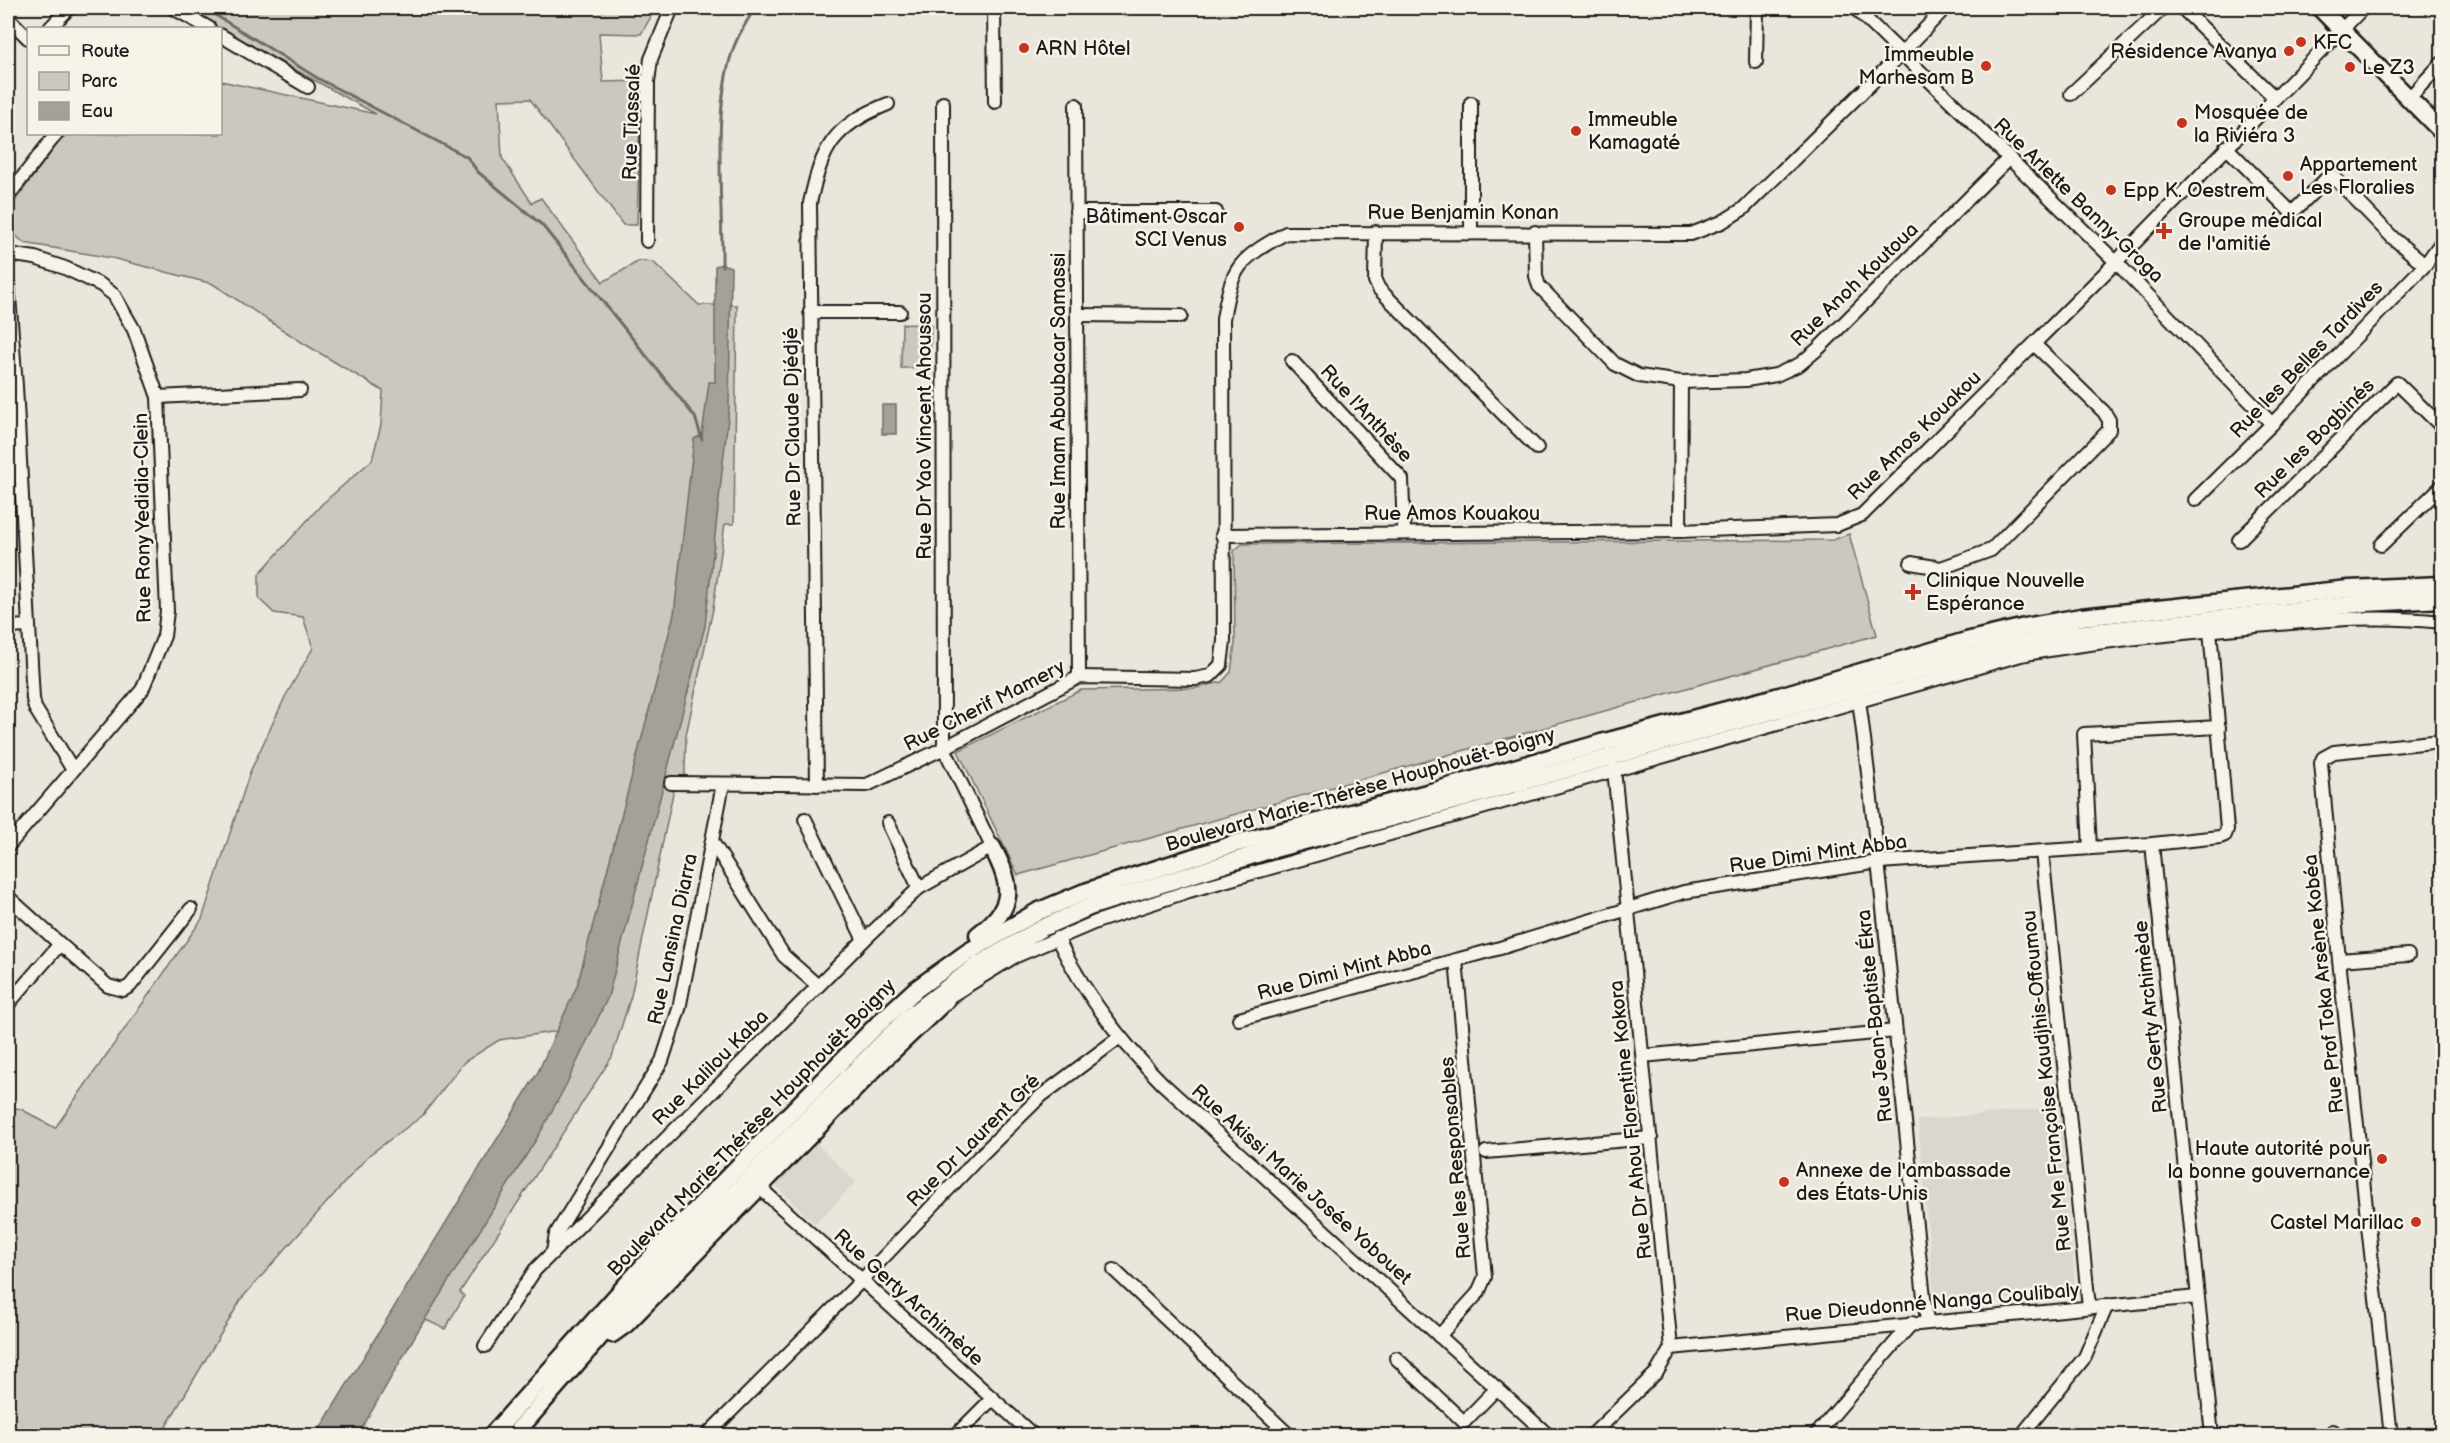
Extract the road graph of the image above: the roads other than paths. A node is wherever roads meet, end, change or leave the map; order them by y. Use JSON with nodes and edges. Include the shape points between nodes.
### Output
{"nodes":[{"id":1,"x":69,"y":8,"type":"edge"},
{"id":2,"x":173,"y":8,"type":"edge"},
{"id":3,"x":672,"y":8,"type":"edge"},
{"id":4,"x":994,"y":8,"type":"edge"},
{"id":5,"x":1757,"y":8,"type":"edge"},
{"id":6,"x":1855,"y":8,"type":"edge"},
{"id":7,"x":2163,"y":8,"type":"edge"},
{"id":8,"x":2182,"y":8,"type":"edge"},
{"id":9,"x":2320,"y":8,"type":"edge"},
{"id":10,"x":2363,"y":8,"type":"edge"},
{"id":11,"x":1939,"y":9,"type":"edge"},
{"id":12,"x":8,"y":18,"type":"edge"},
{"id":13,"x":51,"y":27,"type":"edge"},
{"id":14,"x":207,"y":27,"type":"edge"},
{"id":15,"x":2341,"y":29,"type":"junction"},
{"id":16,"x":222,"y":36,"type":"edge"},
{"id":17,"x":27,"y":37,"type":"edge"},
{"id":18,"x":1901,"y":54,"type":"junction"},
{"id":19,"x":1756,"y":62,"type":"dead end"},
{"id":20,"x":2442,"y":63,"type":"edge"},
{"id":21,"x":309,"y":87,"type":"dead end"},
{"id":22,"x":2071,"y":94,"type":"dead end"},
{"id":23,"x":2409,"y":97,"type":"junction"},
{"id":24,"x":2275,"y":98,"type":"junction"},
{"id":25,"x":995,"y":102,"type":"dead end"},
{"id":26,"x":1471,"y":103,"type":"dead end"},
{"id":27,"x":888,"y":104,"type":"dead end"},
{"id":28,"x":943,"y":104,"type":"dead end"},
{"id":29,"x":1076,"y":105,"type":"dead end"},
{"id":30,"x":2442,"y":132,"type":"edge"},
{"id":31,"x":55,"y":135,"type":"edge"},
{"id":32,"x":2226,"y":147,"type":"junction"},
{"id":33,"x":2008,"y":158,"type":"junction"},
{"id":34,"x":8,"y":196,"type":"edge"},
{"id":35,"x":1077,"y":212,"type":"junction"},
{"id":36,"x":1216,"y":212,"type":"dead end"},
{"id":37,"x":1376,"y":232,"type":"junction"},
{"id":38,"x":1535,"y":232,"type":"junction"},
{"id":39,"x":1471,"y":233,"type":"junction"},
{"id":40,"x":647,"y":241,"type":"dead end"},
{"id":41,"x":2442,"y":241,"type":"edge"},
{"id":42,"x":8,"y":254,"type":"edge"},
{"id":43,"x":2116,"y":262,"type":"junction"},
{"id":44,"x":2425,"y":265,"type":"junction"},
{"id":45,"x":8,"y":283,"type":"edge"},
{"id":46,"x":810,"y":312,"type":"junction"},
{"id":47,"x":900,"y":312,"type":"dead end"},
{"id":48,"x":1077,"y":315,"type":"junction"},
{"id":49,"x":1181,"y":316,"type":"dead end"},
{"id":50,"x":2035,"y":345,"type":"junction"},
{"id":51,"x":1292,"y":361,"type":"dead end"},
{"id":52,"x":1681,"y":381,"type":"junction"},
{"id":53,"x":12,"y":386,"type":"edge"},
{"id":54,"x":300,"y":390,"type":"dead end"},
{"id":55,"x":158,"y":397,"type":"junction"},
{"id":56,"x":2272,"y":424,"type":"junction"},
{"id":57,"x":2442,"y":427,"type":"edge"},
{"id":58,"x":1538,"y":448,"type":"dead end"},
{"id":59,"x":2442,"y":486,"type":"edge"},
{"id":60,"x":2195,"y":500,"type":"dead end"},
{"id":61,"x":1680,"y":531,"type":"junction"},
{"id":62,"x":1404,"y":532,"type":"junction"},
{"id":63,"x":1222,"y":535,"type":"junction"},
{"id":64,"x":2239,"y":540,"type":"dead end"},
{"id":65,"x":2381,"y":545,"type":"dead end"},
{"id":66,"x":1911,"y":563,"type":"dead end"},
{"id":67,"x":2442,"y":585,"type":"edge"},
{"id":68,"x":2442,"y":599,"type":"edge"},
{"id":69,"x":2442,"y":622,"type":"edge"},
{"id":70,"x":28,"y":626,"type":"junction"},
{"id":71,"x":8,"y":627,"type":"edge"},
{"id":72,"x":2211,"y":636,"type":"junction"},
{"id":73,"x":1079,"y":677,"type":"junction"},
{"id":74,"x":1860,"y":704,"type":"junction"},
{"id":75,"x":2219,"y":728,"type":"junction"},
{"id":76,"x":2442,"y":741,"type":"edge"},
{"id":77,"x":944,"y":748,"type":"junction"},
{"id":78,"x":1614,"y":769,"type":"junction"},
{"id":79,"x":73,"y":770,"type":"junction"},
{"id":80,"x":671,"y":783,"type":"dead end"},
{"id":81,"x":723,"y":784,"type":"junction"},
{"id":82,"x":817,"y":785,"type":"junction"},
{"id":83,"x":805,"y":819,"type":"dead end"},
{"id":84,"x":888,"y":823,"type":"dead end"},
{"id":85,"x":712,"y":843,"type":"junction"},
{"id":86,"x":2152,"y":844,"type":"junction"},
{"id":87,"x":8,"y":846,"type":"edge"},
{"id":88,"x":992,"y":847,"type":"junction"},
{"id":89,"x":2090,"y":848,"type":"junction"},
{"id":90,"x":2042,"y":852,"type":"junction"},
{"id":91,"x":1879,"y":862,"type":"junction"},
{"id":92,"x":919,"y":888,"type":"junction"},
{"id":93,"x":8,"y":897,"type":"edge"},
{"id":94,"x":1629,"y":908,"type":"junction"},
{"id":95,"x":192,"y":909,"type":"dead end"},
{"id":96,"x":1057,"y":938,"type":"junction"},
{"id":97,"x":864,"y":940,"type":"junction"},
{"id":98,"x":60,"y":944,"type":"junction"},
{"id":99,"x":2408,"y":955,"type":"dead end"},
{"id":100,"x":1456,"y":960,"type":"junction"},
{"id":101,"x":2339,"y":960,"type":"junction"},
{"id":102,"x":818,"y":986,"type":"junction"},
{"id":103,"x":915,"y":990,"type":"junction"},
{"id":104,"x":952,"y":994,"type":"junction"},
{"id":105,"x":8,"y":1004,"type":"edge"},
{"id":106,"x":910,"y":1016,"type":"junction"},
{"id":107,"x":1239,"y":1019,"type":"dead end"},
{"id":108,"x":1895,"y":1031,"type":"junction"},
{"id":109,"x":1120,"y":1037,"type":"junction"},
{"id":110,"x":1644,"y":1056,"type":"junction"},
{"id":111,"x":1651,"y":1138,"type":"junction"},
{"id":112,"x":1486,"y":1152,"type":"dead end"},
{"id":113,"x":759,"y":1187,"type":"junction"},
{"id":114,"x":553,"y":1252,"type":"junction"},
{"id":115,"x":1114,"y":1270,"type":"dead end"},
{"id":116,"x":862,"y":1280,"type":"junction"},
{"id":117,"x":2197,"y":1297,"type":"junction"},
{"id":118,"x":2107,"y":1305,"type":"junction"},
{"id":119,"x":2089,"y":1307,"type":"junction"},
{"id":120,"x":1926,"y":1322,"type":"junction"},
{"id":121,"x":1912,"y":1323,"type":"junction"},
{"id":122,"x":1439,"y":1336,"type":"junction"},
{"id":123,"x":485,"y":1346,"type":"dead end"},
{"id":124,"x":1671,"y":1348,"type":"junction"},
{"id":125,"x":586,"y":1352,"type":"junction"},
{"id":126,"x":1396,"y":1358,"type":"dead end"},
{"id":127,"x":1497,"y":1388,"type":"junction"},
{"id":128,"x":993,"y":1398,"type":"junction"},
{"id":129,"x":491,"y":1436,"type":"edge"},
{"id":130,"x":513,"y":1436,"type":"edge"},
{"id":131,"x":706,"y":1436,"type":"edge"},
{"id":132,"x":955,"y":1436,"type":"edge"},
{"id":133,"x":1034,"y":1436,"type":"edge"},
{"id":134,"x":1290,"y":1436,"type":"edge"},
{"id":135,"x":1549,"y":1436,"type":"edge"},
{"id":136,"x":1591,"y":1436,"type":"edge"},
{"id":137,"x":1815,"y":1436,"type":"edge"},
{"id":138,"x":2021,"y":1436,"type":"edge"},
{"id":139,"x":2212,"y":1436,"type":"edge"},
{"id":140,"x":2391,"y":1436,"type":"edge"}],
"edges":[{"from":1,"to":13,"type":"street"},
{"from":2,"to":14,"type":"street"},
{"from":3,"to":40,"type":"street","name":"Rue Tiassalé","via":[[651,59],[648,82]]},
{"from":4,"to":25,"type":"street"},
{"from":5,"to":19,"type":"street"},
{"from":6,"to":18,"type":"street","name":"Rue Arlette Banny-Groga"},
{"from":7,"to":22,"type":"street"},
{"from":8,"to":24,"type":"street"},
{"from":9,"to":15,"type":"main road"},
{"from":10,"to":15,"type":"street","name":"Rue Amos Kouakou"},
{"from":11,"to":18,"type":"street","name":"Rue Benjamin Konan"},
{"from":12,"to":17,"type":"street"},
{"from":15,"to":23,"type":"main road"},
{"from":15,"to":24,"type":"street","name":"Rue Amos Kouakou"},
{"from":16,"to":21,"type":"street"},
{"from":18,"to":33,"type":"street","name":"Rue Arlette Banny-Groga"},
{"from":18,"to":38,"type":"street","name":"Rue Benjamin Konan","via":[[1743,209],[1722,222],[1691,234]]},
{"from":20,"to":23,"type":"street"},
{"from":23,"to":30,"type":"main road"},
{"from":24,"to":32,"type":"street","name":"Rue Amos Kouakou"},
{"from":26,"to":39,"type":"street"},
{"from":27,"to":46,"type":"street","name":"Rue Dr Claude Djédjé","via":[[852,122],[824,153],[810,203]]},
{"from":28,"to":77,"type":"street","name":"Rue Dr Yao Vincent Ahoussou"},
{"from":29,"to":35,"type":"street","name":"Rue Imam Aboubacar Samassi"},
{"from":31,"to":34,"type":"street"},
{"from":32,"to":43,"type":"street","name":"Rue Amos Kouakou"},
{"from":32,"to":44,"type":"street","via":[[2292,213],[2331,174],[2392,238]]},
{"from":33,"to":43,"type":"street","name":"Rue Arlette Banny-Groga"},
{"from":33,"to":52,"type":"street","name":"Rue Anoh Koutoua","via":[[1800,364],[1776,375],[1746,380]]},
{"from":35,"to":36,"type":"street"},
{"from":35,"to":48,"type":"street","name":"Rue Imam Aboubacar Samassi"},
{"from":37,"to":39,"type":"street","name":"Rue Benjamin Konan"},
{"from":37,"to":58,"type":"street","via":[[1375,281],[1379,289]]},
{"from":37,"to":63,"type":"street","name":"Rue Benjamin Konan","via":[[1286,233],[1246,259],[1229,284],[1222,319]]},
{"from":38,"to":39,"type":"street","name":"Rue Benjamin Konan"},
{"from":38,"to":52,"type":"street","name":"Rue Anoh Koutoua","via":[[1536,276],[1546,296],[1615,364],[1639,376]]},
{"from":41,"to":44,"type":"street","name":"Rue les Belles Tardives"},
{"from":42,"to":55,"type":"street","name":"Rue Rony Yedidia-Clein","via":[[65,268],[114,295],[134,330]]},
{"from":43,"to":50,"type":"street","name":"Rue Amos Kouakou"},
{"from":43,"to":56,"type":"street","name":"Rue Arlette Banny-Groga"},
{"from":44,"to":56,"type":"street","name":"Rue les Belles Tardives"},
{"from":45,"to":53,"type":"street"},
{"from":46,"to":47,"type":"street"},
{"from":46,"to":82,"type":"street","name":"Rue Dr Claude Djédjé"},
{"from":48,"to":49,"type":"street"},
{"from":48,"to":73,"type":"street","name":"Rue Imam Aboubacar Samassi"},
{"from":50,"to":61,"type":"street","name":"Rue Amos Kouakou","via":[[1862,515],[1837,525]]},
{"from":50,"to":66,"type":"street","via":[[2104,412],[2109,430],[1991,550],[1941,568]]},
{"from":51,"to":62,"type":"street","name":"Rue l'Anthèse","via":[[1402,479]]},
{"from":52,"to":61,"type":"street"},
{"from":53,"to":70,"type":"street"},
{"from":54,"to":55,"type":"street"},
{"from":55,"to":79,"type":"street","name":"Rue Rony Yedidia-Clein","via":[[167,612],[164,636],[142,690]]},
{"from":56,"to":60,"type":"street","name":"Rue les Belles Tardives"},
{"from":57,"to":64,"type":"street","name":"Rue les Bogbinés","via":[[2397,383]]},
{"from":59,"to":65,"type":"street"},
{"from":61,"to":62,"type":"street","name":"Rue Amos Kouakou"},
{"from":62,"to":63,"type":"street","name":"Rue Amos Kouakou"},
{"from":63,"to":73,"type":"street","name":"Rue Cherif Mamery","via":[[1224,641],[1218,670],[1195,679]]},
{"from":67,"to":103,"type":"main road","name":"Boulevard Marie-Thérèse Houphouët-Boigny","via":[[2349,589],[2081,617],[1966,641],[1141,873],[1037,912],[968,952]]},
{"from":68,"to":106,"type":"main road","name":"Boulevard Marie-Thérèse Houphouët-Boigny","via":[[2366,603],[2066,635],[1943,663],[1263,852],[1092,906],[1013,943],[957,979]]},
{"from":69,"to":72,"type":"street","via":[[2400,617],[2355,618]]},
{"from":70,"to":71,"type":"street"},
{"from":70,"to":79,"type":"street","via":[[35,708]]},
{"from":72,"to":74,"type":"street","via":[[2100,642],[2021,655]]},
{"from":72,"to":75,"type":"street","name":"Rue Dimi Mint Abba"},
{"from":73,"to":77,"type":"street","name":"Rue Cherif Mamery"},
{"from":74,"to":78,"type":"street"},
{"from":74,"to":91,"type":"street","name":"Rue Jean-Baptiste Ékra"},
{"from":75,"to":86,"type":"street","name":"Rue Dimi Mint Abba","via":[[2228,829],[2225,835]]},
{"from":75,"to":89,"type":"street","via":[[2084,734]]},
{"from":76,"to":101,"type":"street","name":"Rue Prof Toka Arsène Kobéa","via":[[2334,752],[2323,758]]},
{"from":77,"to":82,"type":"street","name":"Rue Cherif Mamery","via":[[867,785]]},
{"from":77,"to":88,"type":"street"},
{"from":78,"to":94,"type":"street","name":"Rue Dr Ahou Florentine Kokora"},
{"from":78,"to":96,"type":"street","via":[[1189,891]]},
{"from":79,"to":87,"type":"street","name":"Rue Rony Yedidia-Clein"},
{"from":80,"to":81,"type":"street","name":"Rue Cherif Mamery"},
{"from":81,"to":82,"type":"street","name":"Rue Cherif Mamery"},
{"from":81,"to":85,"type":"street","name":"Rue Lansina Diarra"},
{"from":83,"to":97,"type":"street"},
{"from":84,"to":92,"type":"street"},
{"from":85,"to":102,"type":"street","via":[[784,956]]},
{"from":85,"to":114,"type":"street","name":"Rue Lansina Diarra","via":[[680,1008],[662,1061],[556,1234]]},
{"from":86,"to":89,"type":"street","name":"Rue Dimi Mint Abba"},
{"from":86,"to":117,"type":"street","name":"Rue Gerty Archimède"},
{"from":88,"to":92,"type":"street","name":"Rue Kalilou Kaba"},
{"from":88,"to":103,"type":"main road","via":[[1007,879],[1004,910],[993,923],[930,970]]},
{"from":89,"to":90,"type":"street","name":"Rue Dimi Mint Abba"},
{"from":90,"to":91,"type":"street","name":"Rue Dimi Mint Abba"},
{"from":90,"to":119,"type":"street","name":"Rue Me Françoise Kaudjhis-Offoumou"},
{"from":91,"to":94,"type":"street","name":"Rue Dimi Mint Abba","via":[[1684,892]]},
{"from":91,"to":108,"type":"street","name":"Rue Jean-Baptiste Ékra"},
{"from":92,"to":97,"type":"street","name":"Rue Kalilou Kaba"},
{"from":93,"to":98,"type":"street"},
{"from":94,"to":100,"type":"street","name":"Rue Dimi Mint Abba"},
{"from":94,"to":110,"type":"street","name":"Rue Dr Ahou Florentine Kokora"},
{"from":95,"to":98,"type":"street","via":[[123,990],[108,986]]},
{"from":96,"to":104,"type":"street","via":[[1014,957]]},
{"from":96,"to":109,"type":"street","name":"Rue Akissi Marie Josée Yobouet","via":[[1075,976]]},
{"from":97,"to":102,"type":"street","name":"Rue Kalilou Kaba"},
{"from":98,"to":105,"type":"street"},
{"from":99,"to":101,"type":"street"},
{"from":100,"to":107,"type":"street","name":"Rue Dimi Mint Abba"},
{"from":100,"to":122,"type":"street","name":"Rue les Responsables","via":[[1485,1277],[1478,1293]]},
{"from":101,"to":140,"type":"street","name":"Rue Prof Toka Arsène Kobéa"},
{"from":102,"to":114,"type":"street","name":"Rue Kalilou Kaba"},
{"from":103,"to":129,"type":"main road","name":"Boulevard Marie-Thérèse Houphouët-Boigny","via":[[672,1234]]},
{"from":104,"to":106,"type":"street"},
{"from":104,"to":113,"type":"main road"},
{"from":106,"to":125,"type":"main road","name":"Boulevard Marie-Thérèse Houphouët-Boigny","via":[[659,1269]]},
{"from":108,"to":110,"type":"street"},
{"from":108,"to":120,"type":"street","name":"Rue Jean-Baptiste Ékra"},
{"from":109,"to":116,"type":"street","name":"Rue Dr Laurent Gré","via":[[1041,1096]]},
{"from":109,"to":122,"type":"street","name":"Rue Akissi Marie Josée Yobouet","via":[[1162,1083]]},
{"from":110,"to":111,"type":"street","name":"Rue Dr Ahou Florentine Kokora"},
{"from":111,"to":112,"type":"street"},
{"from":111,"to":124,"type":"street","name":"Rue Dr Ahou Florentine Kokora"},
{"from":113,"to":116,"type":"street","name":"Rue Gerty Archimède"},
{"from":113,"to":125,"type":"main road","via":[[626,1324]]},
{"from":114,"to":123,"type":"street","name":"Rue Kalilou Kaba","via":[[519,1291]]},
{"from":115,"to":134,"type":"street"},
{"from":116,"to":128,"type":"street","name":"Rue Gerty Archimède"},
{"from":116,"to":131,"type":"street","name":"Rue Dr Laurent Gré"},
{"from":117,"to":118,"type":"street","name":"Rue Dieudonné Nanga Coulibaly"},
{"from":117,"to":139,"type":"street","name":"Rue Gerty Archimède"},
{"from":118,"to":119,"type":"street","name":"Rue Dieudonné Nanga Coulibaly"},
{"from":118,"to":138,"type":"street","via":[[2085,1357]]},
{"from":119,"to":120,"type":"street","name":"Rue Dieudonné Nanga Coulibaly"},
{"from":120,"to":121,"type":"street","name":"Rue Dieudonné Nanga Coulibaly"},
{"from":121,"to":124,"type":"street","name":"Rue Dieudonné Nanga Coulibaly"},
{"from":121,"to":137,"type":"street"},
{"from":122,"to":127,"type":"street","name":"Rue Akissi Marie Josée Yobouet"},
{"from":124,"to":136,"type":"street","via":[[1657,1372]]},
{"from":125,"to":130,"type":"main road","name":"Boulevard Marie-Thérèse Houphouët-Boigny"},
{"from":126,"to":127,"type":"street","via":[[1464,1422]]},
{"from":127,"to":135,"type":"street","name":"Rue Akissi Marie Josée Yobouet"},
{"from":128,"to":132,"type":"street"},
{"from":128,"to":133,"type":"street","name":"Rue Gerty Archimède"}]}
